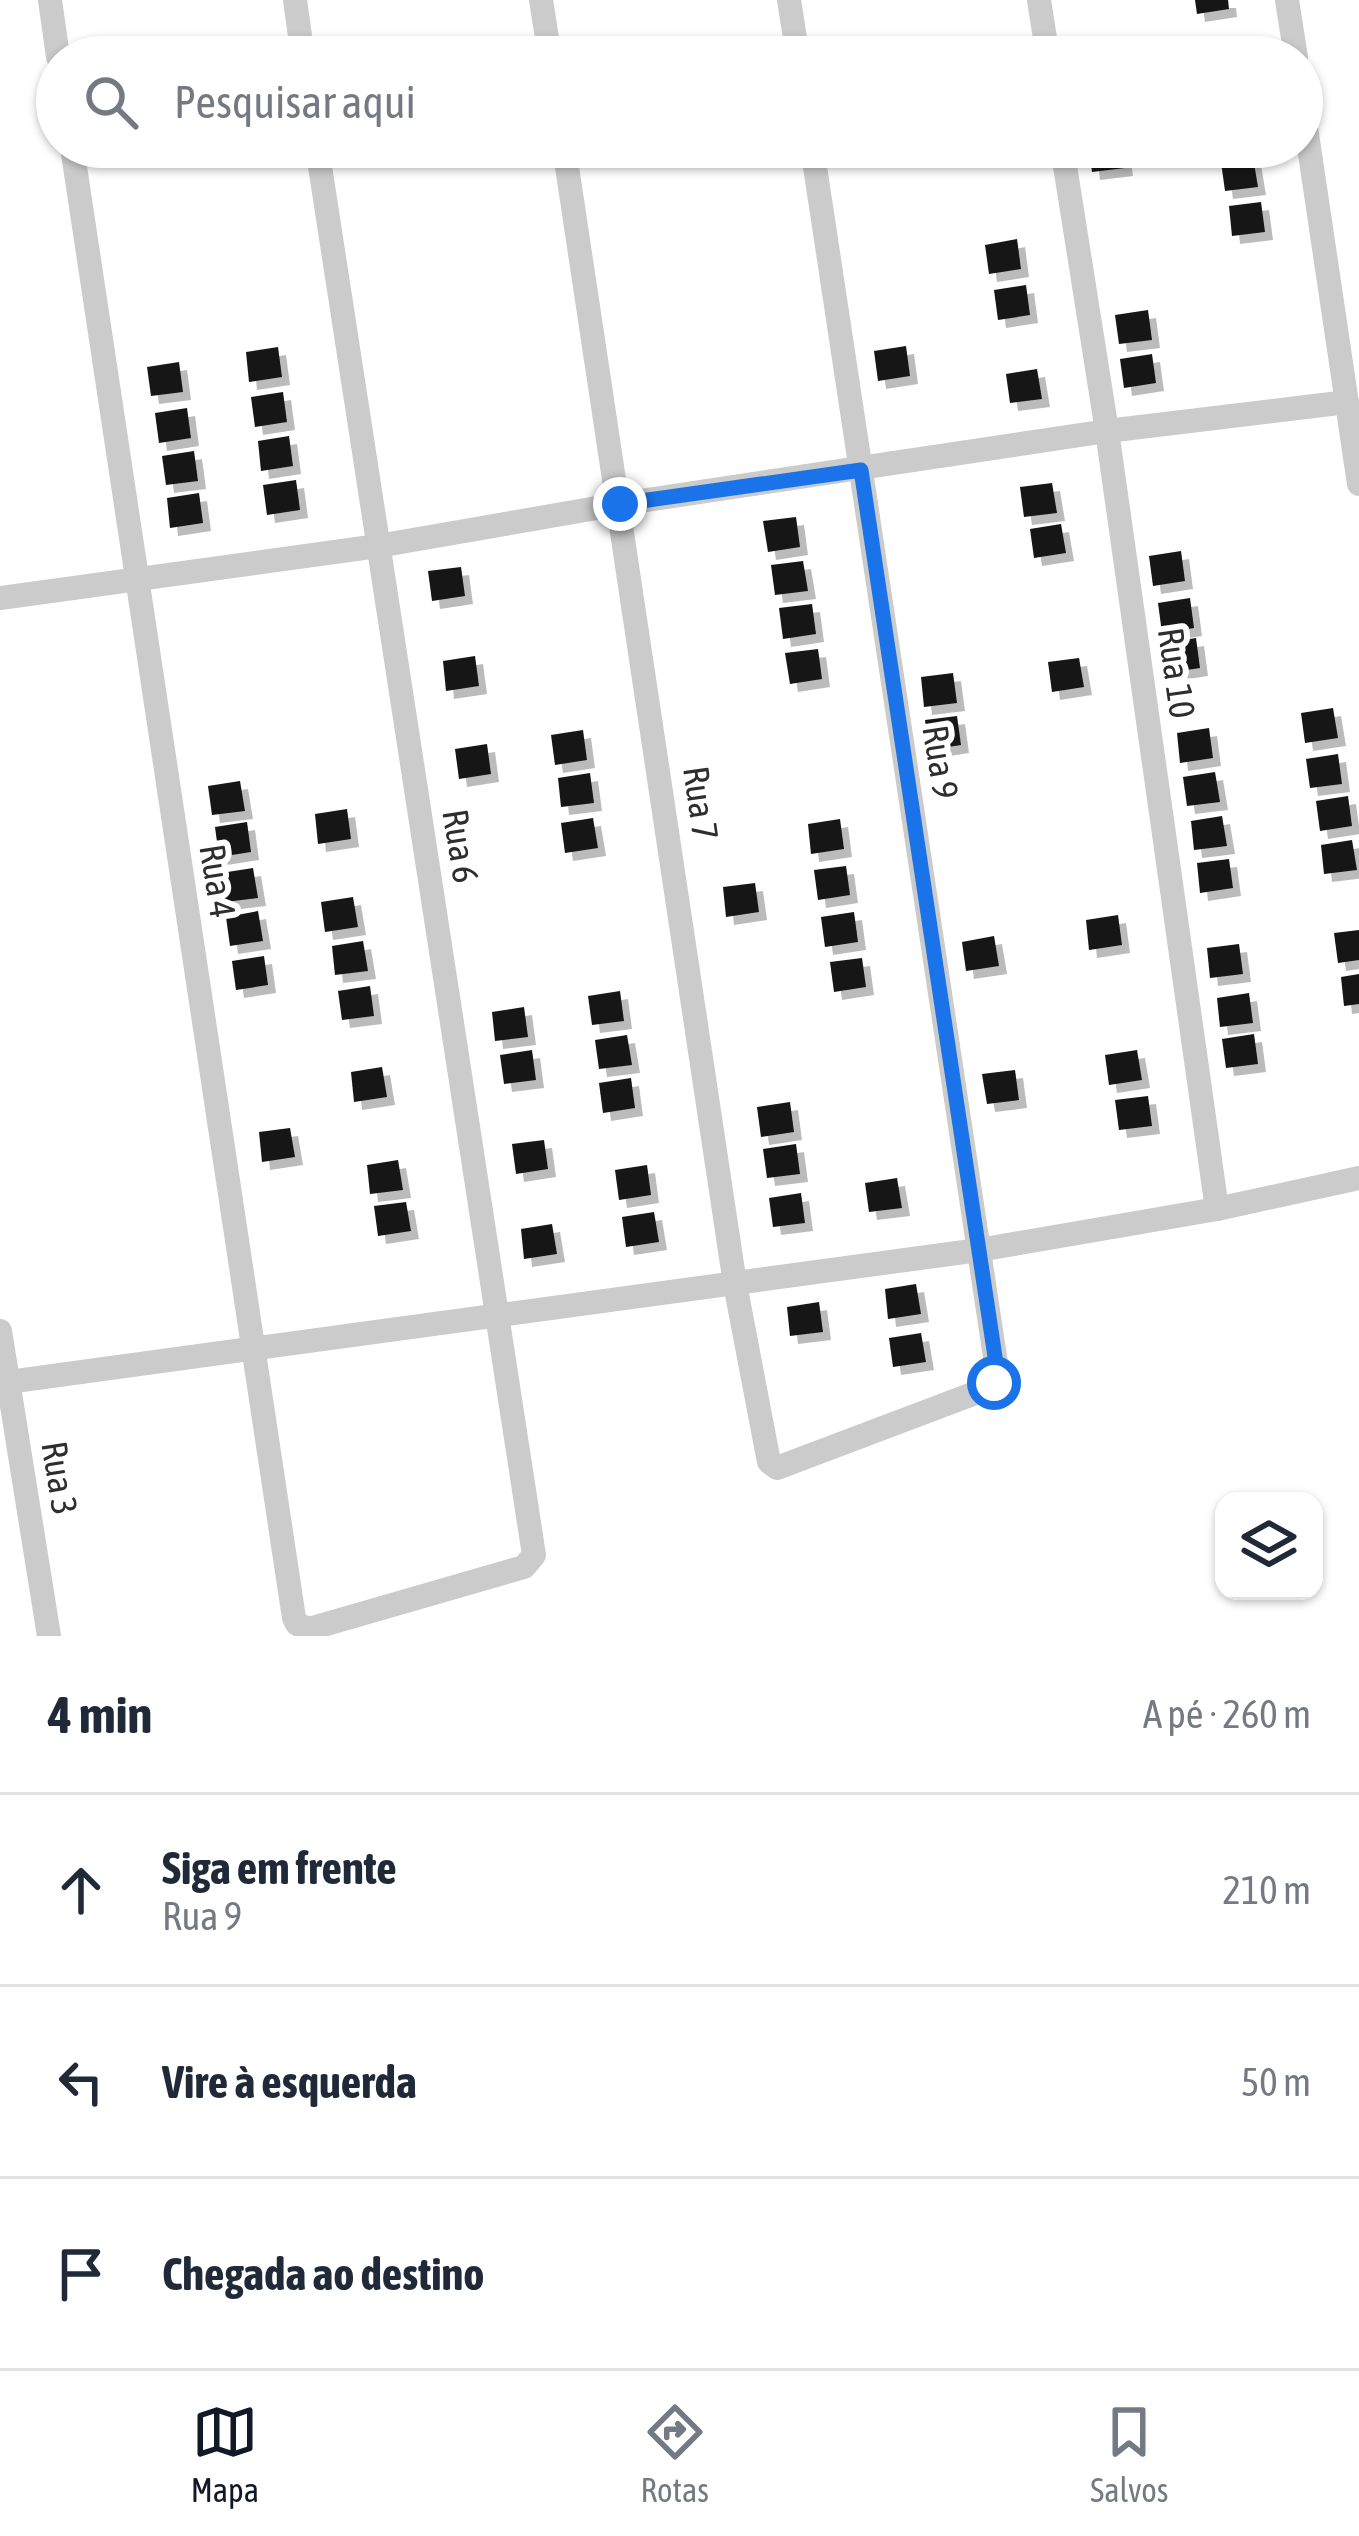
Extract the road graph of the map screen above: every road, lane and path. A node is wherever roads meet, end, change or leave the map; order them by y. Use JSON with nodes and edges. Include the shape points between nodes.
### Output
{"nodes":[{"id":1,"x":50,"y":0,"type":"edge"},
{"id":2,"x":295,"y":0,"type":"edge"},
{"id":3,"x":541,"y":0,"type":"edge"},
{"id":4,"x":789,"y":0,"type":"edge"},
{"id":5,"x":1039,"y":0,"type":"edge"},
{"id":6,"x":1287,"y":0,"type":"edge"},
{"id":7,"x":55,"y":36,"type":"edge"},
{"id":8,"x":300,"y":36,"type":"edge"},
{"id":9,"x":547,"y":36,"type":"edge"},
{"id":10,"x":795,"y":36,"type":"edge"},
{"id":11,"x":1045,"y":36,"type":"edge"},
{"id":12,"x":1293,"y":36,"type":"edge"},
{"id":13,"x":75,"y":168,"type":"edge"},
{"id":14,"x":320,"y":168,"type":"edge"},
{"id":15,"x":567,"y":168,"type":"edge"},
{"id":16,"x":815,"y":168,"type":"edge"},
{"id":17,"x":1065,"y":168,"type":"edge"},
{"id":18,"x":1312,"y":168,"type":"edge"},
{"id":19,"x":1347,"y":402,"type":"junction"},
{"id":20,"x":1107,"y":431,"type":"junction"},
{"id":21,"x":861,"y":470,"type":"junction"},
{"id":22,"x":1359,"y":484,"type":"edge"},
{"id":23,"x":620,"y":504,"type":"junction"},
{"id":24,"x":378,"y":546,"type":"junction"},
{"id":25,"x":136,"y":579,"type":"junction"},
{"id":26,"x":0,"y":598,"type":"edge"},
{"id":27,"x":1359,"y":1178,"type":"edge"},
{"id":28,"x":1217,"y":1209,"type":"junction"},
{"id":29,"x":979,"y":1250,"type":"junction"},
{"id":30,"x":735,"y":1284,"type":"junction"},
{"id":31,"x":498,"y":1317,"type":"junction"},
{"id":32,"x":0,"y":1331,"type":"edge"},
{"id":33,"x":252,"y":1350,"type":"junction"},
{"id":34,"x":4,"y":1383,"type":"edge"},
{"id":35,"x":772,"y":1468,"type":"joint"},
{"id":36,"x":297,"y":1624,"type":"joint"},
{"id":37,"x":49,"y":1636,"type":"edge"}],
"edges":[{"from":1,"to":7,"type":"street"},
{"from":2,"to":8,"type":"street"},
{"from":3,"to":9,"type":"street"},
{"from":4,"to":10,"type":"street"},
{"from":5,"to":11,"type":"street"},
{"from":6,"to":12,"type":"street"},
{"from":13,"to":25,"type":"street","name":"Rua 4"},
{"from":14,"to":24,"type":"street","name":"Rua 6"},
{"from":15,"to":23,"type":"street","name":"Rua 7"},
{"from":16,"to":21,"type":"street","name":"Rua 9"},
{"from":17,"to":20,"type":"street","name":"Rua 10"},
{"from":18,"to":19,"type":"street"},
{"from":19,"to":20,"type":"street"},
{"from":19,"to":22,"type":"street"},
{"from":20,"to":21,"type":"street"},
{"from":20,"to":28,"type":"street","name":"Rua 10"},
{"from":21,"to":23,"type":"street"},
{"from":21,"to":29,"type":"street","name":"Rua 9"},
{"from":23,"to":24,"type":"street"},
{"from":23,"to":30,"type":"street","name":"Rua 7"},
{"from":24,"to":25,"type":"street"},
{"from":24,"to":31,"type":"street","name":"Rua 6"},
{"from":25,"to":26,"type":"street"},
{"from":25,"to":33,"type":"street","name":"Rua 4"},
{"from":27,"to":28,"type":"street"},
{"from":28,"to":29,"type":"street"},
{"from":29,"to":30,"type":"street"},
{"from":29,"to":35,"type":"street","name":"Rua 9","via":[[997,1370],[991,1386]]},
{"from":30,"to":31,"type":"street"},
{"from":30,"to":35,"type":"street","name":"Rua 7"},
{"from":31,"to":33,"type":"street"},
{"from":31,"to":36,"type":"street","name":"Rua 6","via":[[534,1555],[524,1567],[309,1629]]},
{"from":32,"to":34,"type":"street","name":"Rua 3"},
{"from":33,"to":34,"type":"street"},
{"from":33,"to":36,"type":"street","name":"Rua 4"},
{"from":34,"to":37,"type":"street","name":"Rua 3"}]}
